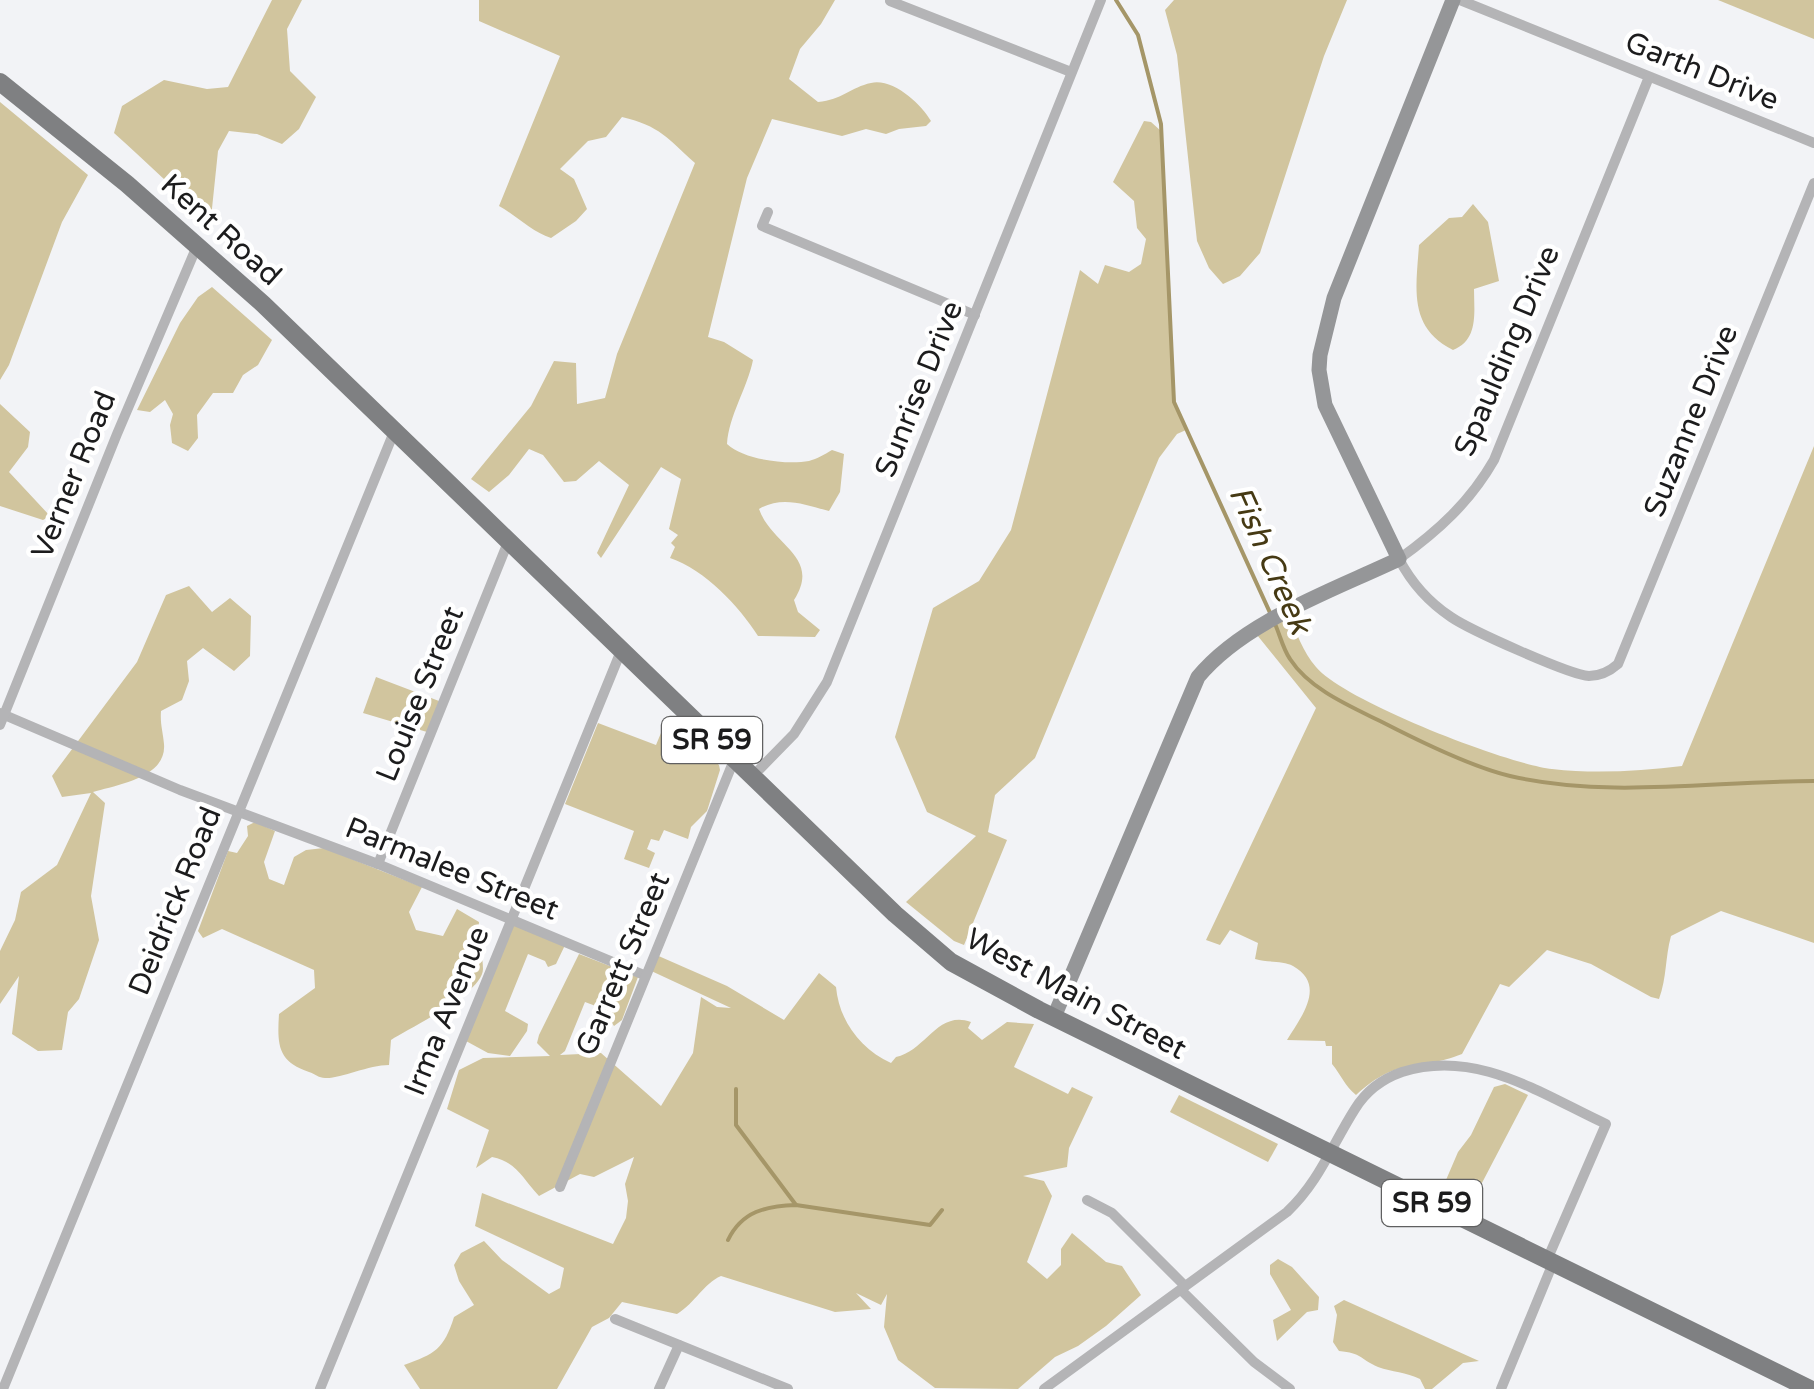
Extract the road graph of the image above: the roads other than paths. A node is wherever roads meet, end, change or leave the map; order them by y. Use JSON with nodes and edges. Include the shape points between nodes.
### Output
{"nodes":[{"id":1,"x":1456,"y":0,"type":"edge"},
{"id":2,"x":890,"y":1,"type":"edge"},
{"id":3,"x":1100,"y":1,"type":"edge"},
{"id":4,"x":1070,"y":72,"type":"junction"},
{"id":5,"x":1649,"y":76,"type":"junction"},
{"id":6,"x":0,"y":82,"type":"edge"},
{"id":7,"x":1814,"y":144,"type":"edge"},
{"id":8,"x":1814,"y":183,"type":"edge"},
{"id":9,"x":768,"y":212,"type":"dead end"},
{"id":10,"x":197,"y":246,"type":"junction"},
{"id":11,"x":975,"y":315,"type":"junction"},
{"id":12,"x":394,"y":432,"type":"junction"},
{"id":13,"x":508,"y":542,"type":"junction"},
{"id":14,"x":1399,"y":559,"type":"junction"},
{"id":15,"x":621,"y":652,"type":"junction"},
{"id":16,"x":2,"y":718,"type":"edge"},
{"id":17,"x":734,"y":760,"type":"junction"},
{"id":18,"x":752,"y":777,"type":"junction"},
{"id":19,"x":238,"y":812,"type":"junction"},
{"id":20,"x":378,"y":864,"type":"junction"},
{"id":21,"x":511,"y":920,"type":"junction"},
{"id":22,"x":644,"y":975,"type":"junction"},
{"id":23,"x":1054,"y":1017,"type":"junction"},
{"id":24,"x":1331,"y":1154,"type":"junction"},
{"id":25,"x":560,"y":1188,"type":"dead end"},
{"id":26,"x":1087,"y":1200,"type":"dead end"},
{"id":27,"x":1550,"y":1261,"type":"junction"},
{"id":28,"x":1183,"y":1288,"type":"junction"},
{"id":29,"x":615,"y":1319,"type":"dead end"},
{"id":30,"x":679,"y":1345,"type":"junction"},
{"id":31,"x":2,"y":1388,"type":"edge"},
{"id":32,"x":320,"y":1389,"type":"edge"},
{"id":33,"x":659,"y":1389,"type":"edge"},
{"id":34,"x":788,"y":1389,"type":"edge"},
{"id":35,"x":1044,"y":1389,"type":"edge"},
{"id":36,"x":1290,"y":1389,"type":"edge"},
{"id":37,"x":1502,"y":1389,"type":"edge"},
{"id":38,"x":1810,"y":1389,"type":"edge"}],
"edges":[{"from":1,"to":5,"type":"street","name":"Garth Drive"},
{"from":1,"to":14,"type":"street","via":[[1334,298],[1320,355],[1326,408]]},
{"from":2,"to":4,"type":"street"},
{"from":3,"to":4,"type":"street","name":"Sunrise Drive"},
{"from":4,"to":11,"type":"street","name":"Sunrise Drive"},
{"from":5,"to":7,"type":"street","name":"Garth Drive"},
{"from":5,"to":14,"type":"street","name":"Spaulding Drive","via":[[1494,460],[1454,514]]},
{"from":6,"to":10,"type":"main road","name":"Kent Road","number":"SR 59"},
{"from":8,"to":14,"type":"street","name":"Suzanne Drive","via":[[1618,664],[1583,675],[1463,624],[1426,596]]},
{"from":9,"to":11,"type":"street","via":[[762,226]]},
{"from":10,"to":12,"type":"main road","name":"Kent Road","number":"SR 59"},
{"from":10,"to":16,"type":"street","name":"Verner Road"},
{"from":11,"to":18,"type":"street","name":"Sunrise Drive","via":[[827,680],[794,734]]},
{"from":12,"to":13,"type":"main road","name":"West Main Street","number":"SR 59"},
{"from":12,"to":19,"type":"street","name":"Deidrick Road"},
{"from":13,"to":15,"type":"main road","name":"West Main Street","number":"SR 59"},
{"from":13,"to":20,"type":"street","name":"Louise Street"},
{"from":14,"to":23,"type":"street","name":"Spaulding Drive","via":[[1253,630],[1207,666]]},
{"from":15,"to":17,"type":"main road","name":"West Main Street","number":"SR 59"},
{"from":15,"to":21,"type":"street","name":"Irma Avenue"},
{"from":16,"to":19,"type":"street","name":"Parmalee Street"},
{"from":17,"to":18,"type":"main road","name":"West Main Street","number":"SR 59"},
{"from":17,"to":22,"type":"street","name":"Garrett Street"},
{"from":18,"to":23,"type":"main road","name":"West Main Street","number":"SR 59","via":[[930,946]]},
{"from":19,"to":20,"type":"street","name":"Parmalee Street"},
{"from":19,"to":31,"type":"street","name":"Deidrick Road"},
{"from":20,"to":21,"type":"street","name":"Parmalee Street"},
{"from":21,"to":22,"type":"street","name":"Parmalee Street"},
{"from":21,"to":32,"type":"street","name":"Irma Avenue"},
{"from":22,"to":25,"type":"street","name":"Garrett Street"},
{"from":23,"to":24,"type":"main road","name":"West Main Street","number":"SR 59"},
{"from":24,"to":27,"type":"main road","name":"West Main Street","number":"SR 59"},
{"from":24,"to":27,"type":"street","via":[[1371,1089],[1395,1074],[1444,1064],[1495,1072],[1606,1124]]},
{"from":24,"to":28,"type":"street","via":[[1302,1197]]},
{"from":26,"to":28,"type":"street","via":[[1115,1216]]},
{"from":27,"to":37,"type":"street"},
{"from":27,"to":38,"type":"main road","name":"West Main Street","number":"SR 59"},
{"from":28,"to":35,"type":"street"},
{"from":28,"to":36,"type":"street","via":[[1254,1362]]},
{"from":29,"to":30,"type":"street"},
{"from":30,"to":33,"type":"street"},
{"from":30,"to":34,"type":"street"}]}
